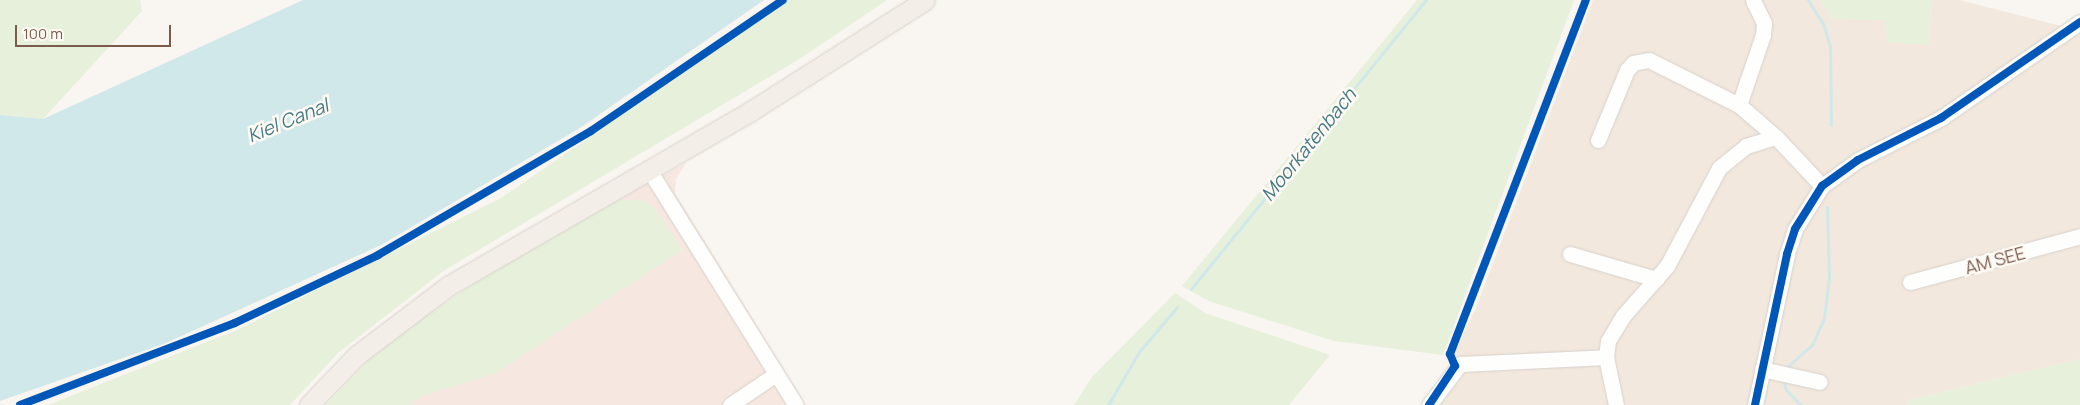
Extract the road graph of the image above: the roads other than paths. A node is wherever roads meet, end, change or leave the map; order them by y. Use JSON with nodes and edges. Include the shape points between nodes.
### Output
{"nodes":[{"id":1,"x":925,"y":0,"type":"edge"},
{"id":2,"x":1753,"y":0,"type":"edge"},
{"id":3,"x":2080,"y":22,"type":"edge"},
{"id":4,"x":1739,"y":105,"type":"junction"},
{"id":5,"x":1776,"y":137,"type":"junction"},
{"id":6,"x":1598,"y":140,"type":"dead end"},
{"id":7,"x":649,"y":170,"type":"junction"},
{"id":8,"x":1822,"y":186,"type":"junction"},
{"id":9,"x":2080,"y":236,"type":"edge"},
{"id":10,"x":1570,"y":254,"type":"dead end"},
{"id":11,"x":1656,"y":279,"type":"junction"},
{"id":12,"x":1910,"y":282,"type":"dead end"},
{"id":13,"x":1606,"y":356,"type":"junction"},
{"id":14,"x":1776,"y":373,"type":"junction"},
{"id":15,"x":776,"y":374,"type":"junction"},
{"id":16,"x":1820,"y":382,"type":"dead end"},
{"id":17,"x":310,"y":405,"type":"edge"},
{"id":18,"x":730,"y":405,"type":"edge"},
{"id":19,"x":796,"y":405,"type":"edge"},
{"id":20,"x":1429,"y":405,"type":"edge"},
{"id":21,"x":1616,"y":405,"type":"edge"},
{"id":22,"x":1755,"y":405,"type":"edge"}],
"edges":[{"from":1,"to":7,"type":"main road"},
{"from":2,"to":4,"type":"street","via":[[1764,23],[1763,35]]},
{"from":3,"to":8,"type":"street","via":[[1941,118],[1858,160]]},
{"from":4,"to":5,"type":"street"},
{"from":4,"to":6,"type":"street","via":[[1658,63],[1641,61],[1627,70]]},
{"from":5,"to":8,"type":"street"},
{"from":5,"to":11,"type":"street","via":[[1746,146],[1718,168]]},
{"from":7,"to":15,"type":"street"},
{"from":7,"to":17,"type":"main road","via":[[448,286],[358,355]]},
{"from":8,"to":14,"type":"street","via":[[1795,229],[1787,254]]},
{"from":9,"to":12,"type":"street","name":"AM SEE"},
{"from":10,"to":11,"type":"street"},
{"from":11,"to":13,"type":"street","via":[[1614,328]]},
{"from":13,"to":20,"type":"street","via":[[1455,366]]},
{"from":13,"to":21,"type":"street"},
{"from":14,"to":16,"type":"street"},
{"from":14,"to":22,"type":"street"},
{"from":15,"to":18,"type":"street"},
{"from":15,"to":19,"type":"street"}]}
